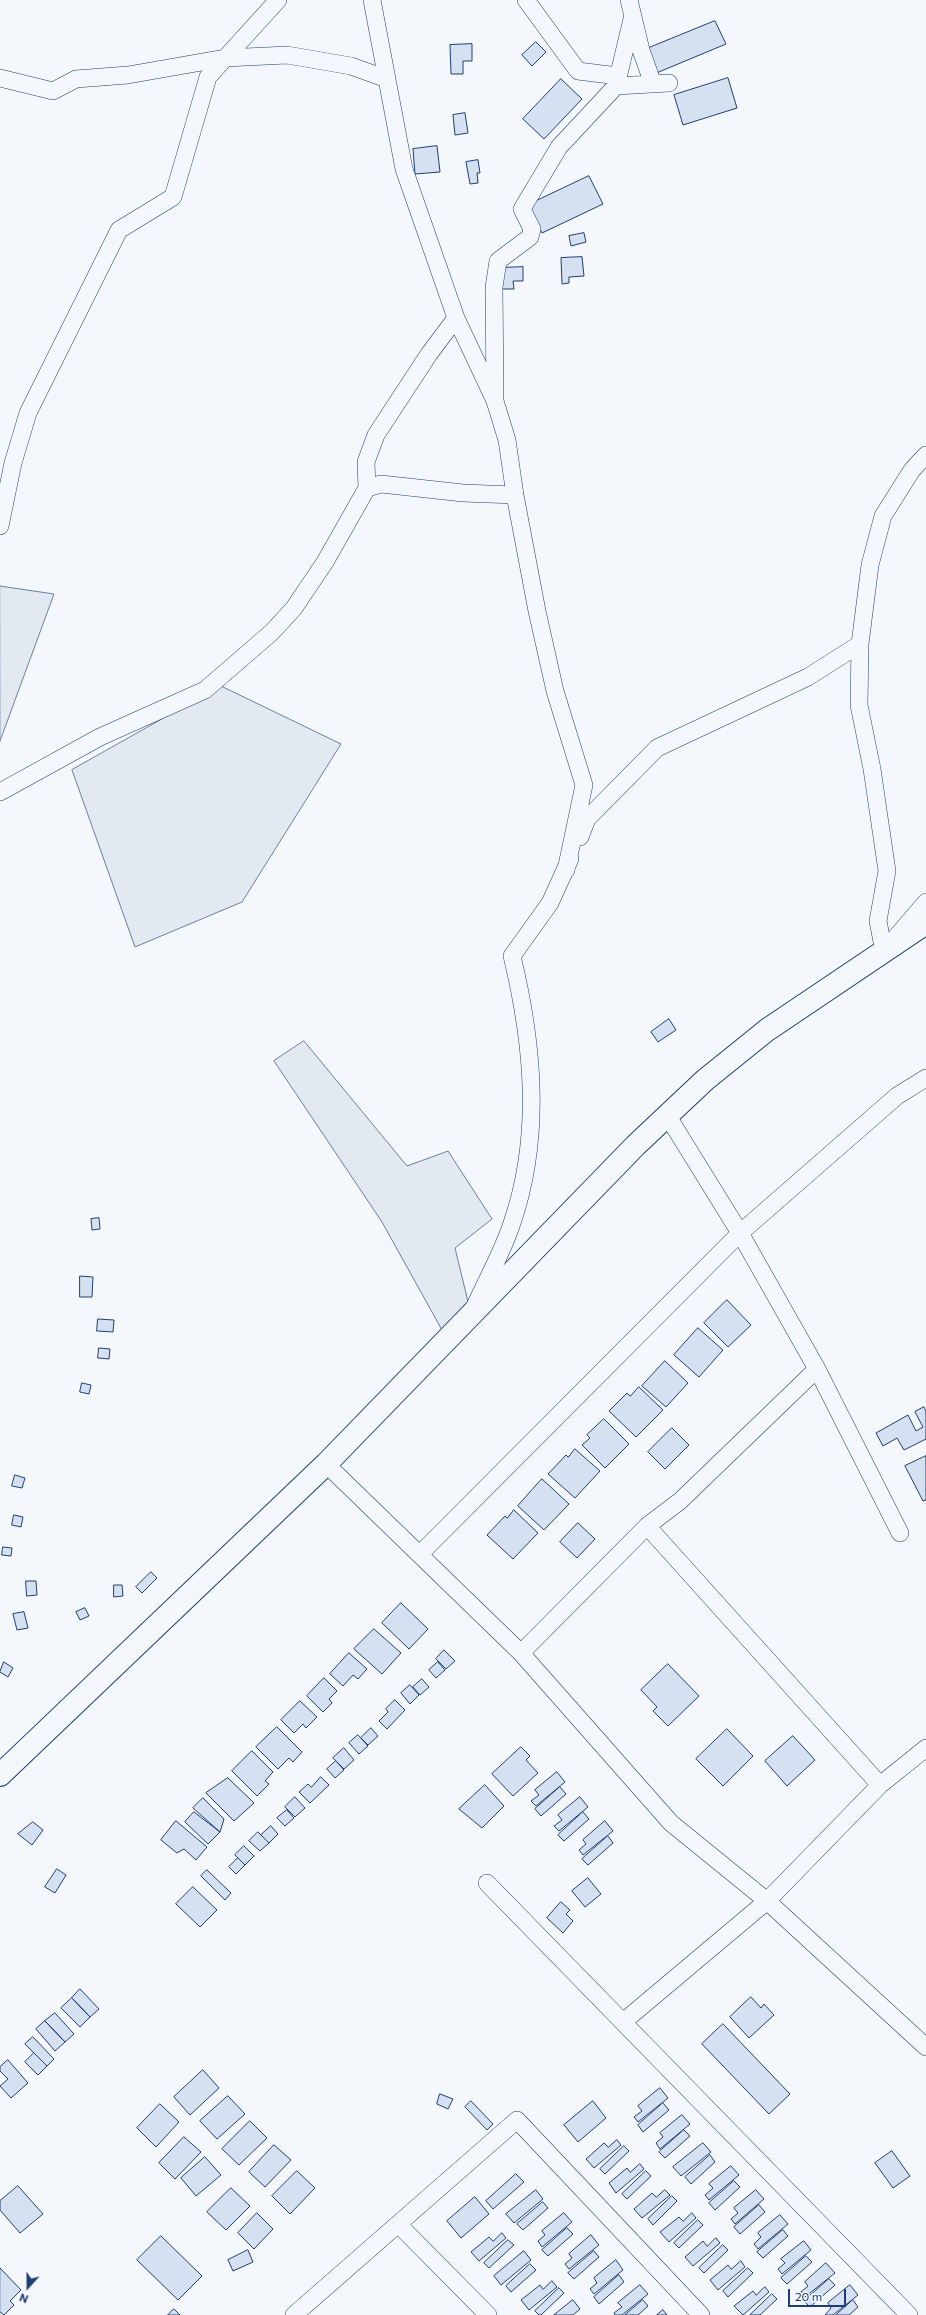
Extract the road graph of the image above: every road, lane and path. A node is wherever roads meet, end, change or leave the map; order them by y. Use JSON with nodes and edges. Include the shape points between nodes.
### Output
{"nodes":[{"id":1,"x":278,"y":0,"type":"edge"},
{"id":2,"x":372,"y":0,"type":"edge"},
{"id":3,"x":526,"y":0,"type":"edge"},
{"id":4,"x":631,"y":8,"type":"edge"},
{"id":5,"x":225,"y":58,"type":"junction"},
{"id":6,"x":0,"y":78,"type":"edge"},
{"id":7,"x":387,"y":79,"type":"junction"},
{"id":8,"x":617,"y":81,"type":"junction"},
{"id":9,"x":456,"y":318,"type":"junction"},
{"id":10,"x":495,"y":401,"type":"junction"},
{"id":11,"x":926,"y":455,"type":"edge"},
{"id":12,"x":367,"y":488,"type":"junction"},
{"id":13,"x":515,"y":495,"type":"junction"},
{"id":14,"x":0,"y":526,"type":"edge"},
{"id":15,"x":860,"y":644,"type":"junction"},
{"id":16,"x":0,"y":792,"type":"edge"},
{"id":17,"x":566,"y":870,"type":"junction"},
{"id":18,"x":926,"y":902,"type":"edge"},
{"id":19,"x":926,"y":923,"type":"edge"},
{"id":20,"x":884,"y":952,"type":"junction"},
{"id":21,"x":926,"y":1078,"type":"edge"},
{"id":22,"x":667,"y":1115,"type":"junction"},
{"id":23,"x":740,"y":1233,"type":"junction"},
{"id":24,"x":471,"y":1314,"type":"junction"},
{"id":25,"x":817,"y":1369,"type":"junction"},
{"id":26,"x":326,"y":1464,"type":"junction"},
{"id":27,"x":647,"y":1526,"type":"junction"},
{"id":28,"x":900,"y":1533,"type":"dead end"},
{"id":29,"x":420,"y":1554,"type":"junction"},
{"id":30,"x":521,"y":1653,"type":"junction"},
{"id":31,"x":926,"y":1748,"type":"edge"},
{"id":32,"x":0,"y":1775,"type":"edge"},
{"id":33,"x":880,"y":1785,"type":"junction"},
{"id":34,"x":487,"y":1883,"type":"dead end"},
{"id":35,"x":767,"y":1901,"type":"junction"},
{"id":36,"x":623,"y":2022,"type":"junction"},
{"id":37,"x":923,"y":2040,"type":"edge"},
{"id":38,"x":398,"y":2224,"type":"junction"},
{"id":39,"x":294,"y":2315,"type":"edge"},
{"id":40,"x":488,"y":2315,"type":"edge"},
{"id":41,"x":701,"y":2315,"type":"edge"},
{"id":42,"x":909,"y":2315,"type":"edge"}],
"edges":[{"from":1,"to":5,"type":"street"},
{"from":2,"to":7,"type":"street"},
{"from":3,"to":8,"type":"street","via":[[578,71]]},
{"from":4,"to":8,"type":"street"},
{"from":4,"to":8,"type":"street","via":[[641,50],[661,84]]},
{"from":5,"to":6,"type":"street","via":[[128,75],[76,79],[53,91]]},
{"from":5,"to":7,"type":"street","via":[[287,55],[351,66]]},
{"from":5,"to":14,"type":"street","via":[[208,77],[173,197],[119,230],[28,412],[13,463]]},
{"from":7,"to":9,"type":"street","via":[[404,168]]},
{"from":8,"to":10,"type":"street","via":[[559,146],[522,209],[532,229],[530,237],[498,261],[494,287]]},
{"from":9,"to":10,"type":"street"},
{"from":9,"to":12,"type":"street","via":[[376,435],[366,462]]},
{"from":10,"to":13,"type":"street","via":[[507,440]]},
{"from":11,"to":15,"type":"street","via":[[912,470],[883,516],[870,565]]},
{"from":12,"to":13,"type":"street","via":[[381,484],[463,493]]},
{"from":12,"to":16,"type":"street","via":[[325,562],[294,608],[272,632],[205,690],[100,737]]},
{"from":13,"to":17,"type":"street","via":[[555,691],[584,785]]},
{"from":15,"to":17,"type":"street","via":[[808,678],[657,748],[587,819]]},
{"from":15,"to":20,"type":"street","via":[[859,705],[872,768],[886,871],[878,921]]},
{"from":17,"to":24,"type":"street","via":[[550,903],[512,956],[530,1046],[532,1115],[526,1167],[512,1223]]},
{"from":18,"to":20,"type":"street"},
{"from":19,"to":20,"type":"street"},
{"from":20,"to":22,"type":"street","via":[[767,1030],[705,1080]]},
{"from":21,"to":23,"type":"street","via":[[897,1096]]},
{"from":22,"to":23,"type":"street"},
{"from":22,"to":24,"type":"street"},
{"from":23,"to":25,"type":"street"},
{"from":23,"to":29,"type":"street"},
{"from":24,"to":26,"type":"street"},
{"from":25,"to":27,"type":"street","via":[[680,1501]]},
{"from":25,"to":28,"type":"street"},
{"from":26,"to":29,"type":"street"},
{"from":26,"to":32,"type":"street"},
{"from":27,"to":30,"type":"street"},
{"from":27,"to":33,"type":"street"},
{"from":29,"to":30,"type":"street"},
{"from":30,"to":35,"type":"street","via":[[671,1823]]},
{"from":31,"to":33,"type":"street"},
{"from":33,"to":35,"type":"street"},
{"from":34,"to":36,"type":"street"},
{"from":35,"to":36,"type":"street"},
{"from":35,"to":37,"type":"street"},
{"from":36,"to":42,"type":"street"},
{"from":38,"to":39,"type":"street"},
{"from":38,"to":40,"type":"street"},
{"from":38,"to":41,"type":"street","via":[[517,2120]]}]}
